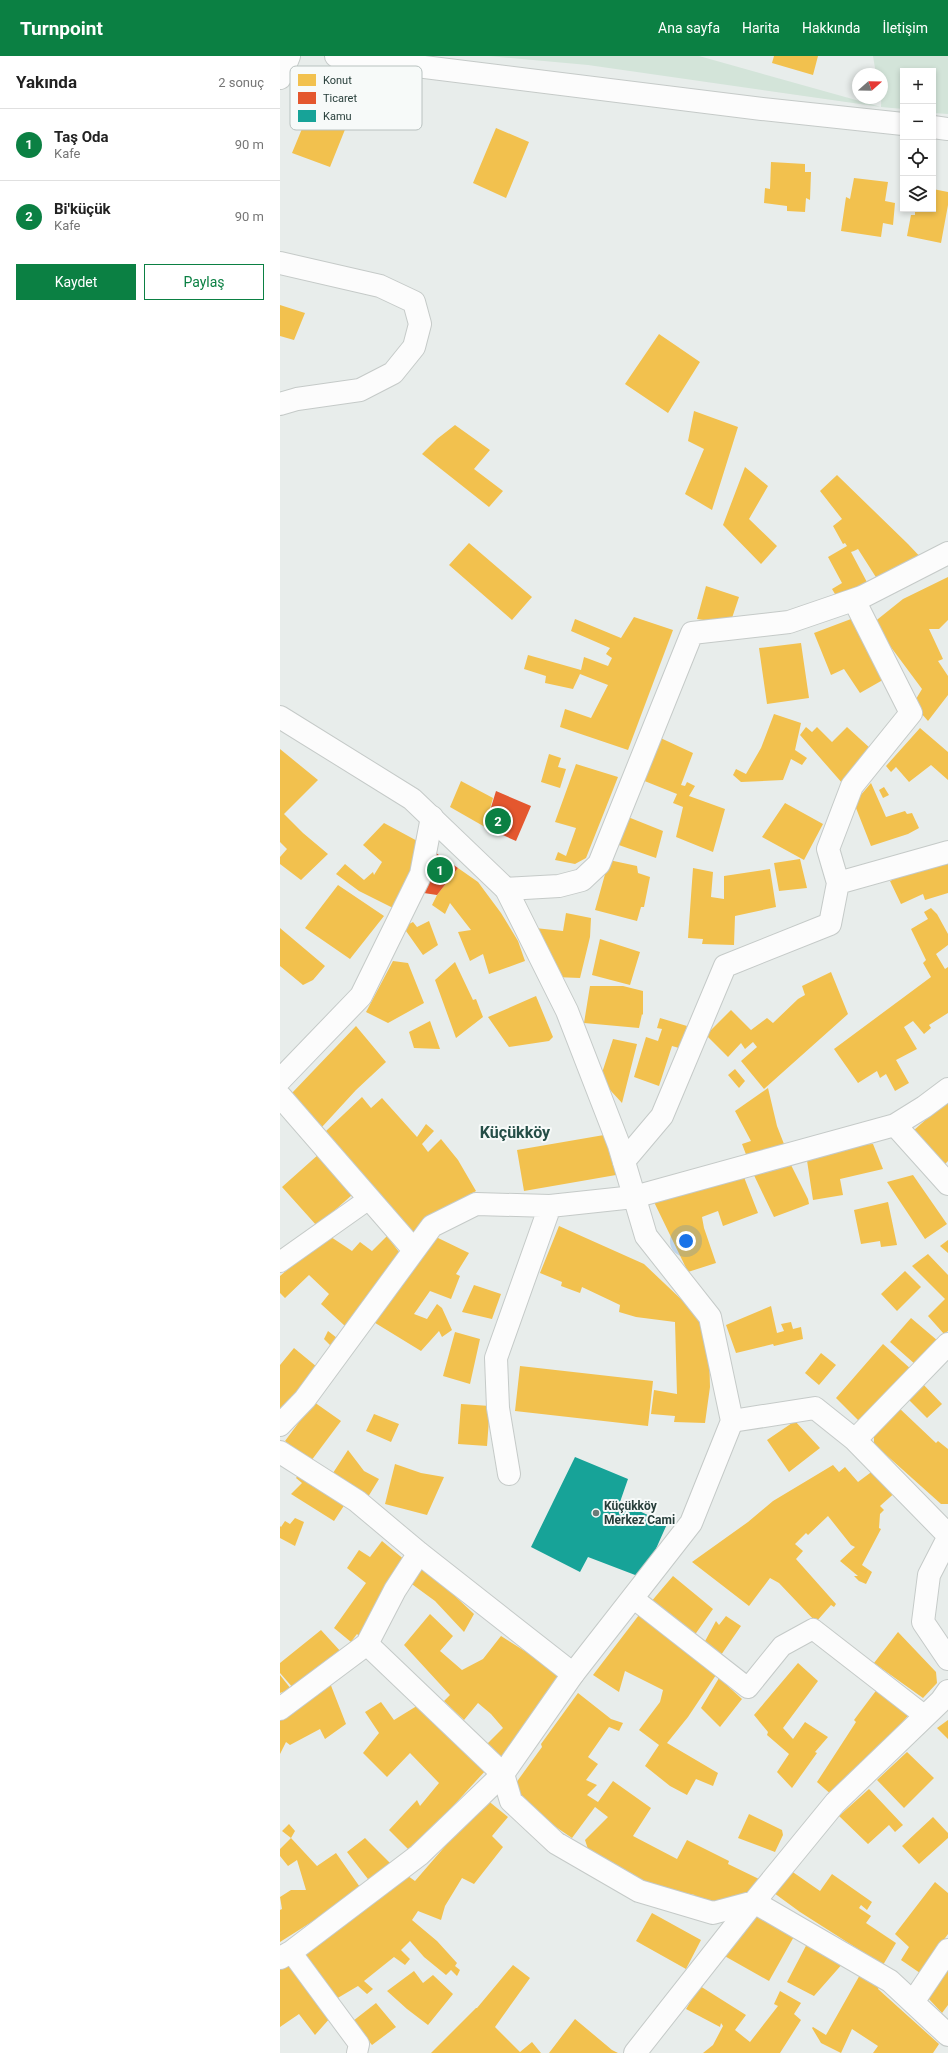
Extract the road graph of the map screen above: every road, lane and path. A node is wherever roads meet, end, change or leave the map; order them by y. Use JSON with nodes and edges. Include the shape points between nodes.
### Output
{"nodes":[{"id":1,"x":289,"y":56,"type":"edge"},
{"id":2,"x":336,"y":56,"type":"edge"},
{"id":3,"x":416,"y":66,"type":"edge"},
{"id":4,"x":422,"y":67,"type":"edge"},
{"id":5,"x":280,"y":78,"type":"edge"},
{"id":6,"x":900,"y":124,"type":"edge"},
{"id":7,"x":936,"y":127,"type":"edge"},
{"id":8,"x":948,"y":129,"type":"edge"},
{"id":9,"x":280,"y":263,"type":"edge"},
{"id":10,"x":280,"y":404,"type":"edge"},
{"id":11,"x":948,"y":552,"type":"edge"},
{"id":12,"x":854,"y":600,"type":"junction"},
{"id":13,"x":280,"y":717,"type":"edge"},
{"id":14,"x":432,"y":817,"type":"junction"},
{"id":15,"x":948,"y":852,"type":"edge"},
{"id":16,"x":838,"y":883,"type":"junction"},
{"id":17,"x":506,"y":889,"type":"junction"},
{"id":18,"x":280,"y":1080,"type":"edge"},
{"id":19,"x":948,"y":1089,"type":"edge"},
{"id":20,"x":280,"y":1096,"type":"edge"},
{"id":21,"x":895,"y":1125,"type":"junction"},
{"id":22,"x":624,"y":1161,"type":"junction"},
{"id":23,"x":948,"y":1184,"type":"edge"},
{"id":24,"x":634,"y":1197,"type":"junction"},
{"id":25,"x":369,"y":1199,"type":"junction"},
{"id":26,"x":550,"y":1206,"type":"junction"},
{"id":27,"x":414,"y":1250,"type":"junction"},
{"id":28,"x":280,"y":1262,"type":"edge"},
{"id":29,"x":948,"y":1344,"type":"edge"},
{"id":30,"x":732,"y":1421,"type":"junction"},
{"id":31,"x":280,"y":1425,"type":"edge"},
{"id":32,"x":855,"y":1440,"type":"junction"},
{"id":33,"x":280,"y":1452,"type":"edge"},
{"id":34,"x":509,"y":1474,"type":"dead end"},
{"id":35,"x":948,"y":1537,"type":"edge"},
{"id":36,"x":419,"y":1553,"type":"junction"},
{"id":37,"x":632,"y":1598,"type":"junction"},
{"id":38,"x":367,"y":1644,"type":"junction"},
{"id":39,"x":948,"y":1659,"type":"edge"},
{"id":40,"x":573,"y":1674,"type":"junction"},
{"id":41,"x":946,"y":1697,"type":"edge"},
{"id":42,"x":280,"y":1709,"type":"edge"},
{"id":43,"x":925,"y":1716,"type":"junction"},
{"id":44,"x":503,"y":1774,"type":"junction"},
{"id":45,"x":754,"y":1902,"type":"junction"},
{"id":46,"x":948,"y":1950,"type":"edge"},
{"id":47,"x":286,"y":1955,"type":"edge"},
{"id":48,"x":913,"y":2002,"type":"junction"},
{"id":49,"x":948,"y":2035,"type":"edge"},
{"id":50,"x":357,"y":2053,"type":"edge"},
{"id":51,"x":635,"y":2053,"type":"edge"}],
"edges":[{"from":1,"to":5,"type":"street"},
{"from":2,"to":3,"type":"street"},
{"from":4,"to":6,"type":"street"},
{"from":7,"to":8,"type":"street"},
{"from":9,"to":10,"type":"street","via":[[380,286],[414,302],[420,324],[414,347],[393,373],[360,390]]},
{"from":11,"to":12,"type":"street"},
{"from":12,"to":16,"type":"street","via":[[911,713],[852,786],[828,849]]},
{"from":12,"to":17,"type":"street","via":[[789,622],[692,633],[599,864],[582,880],[559,886]]},
{"from":13,"to":14,"type":"street","via":[[412,800]]},
{"from":14,"to":17,"type":"street"},
{"from":14,"to":18,"type":"street","via":[[421,874],[361,996]]},
{"from":15,"to":16,"type":"street"},
{"from":16,"to":22,"type":"street","via":[[830,924],[725,966],[662,1116]]},
{"from":17,"to":22,"type":"street","via":[[567,1011]]},
{"from":19,"to":21,"type":"street"},
{"from":20,"to":25,"type":"street"},
{"from":21,"to":23,"type":"street"},
{"from":21,"to":24,"type":"street"},
{"from":22,"to":24,"type":"street"},
{"from":24,"to":26,"type":"street"},
{"from":24,"to":30,"type":"street","via":[[646,1236],[710,1317]]},
{"from":25,"to":27,"type":"street"},
{"from":25,"to":28,"type":"street"},
{"from":26,"to":27,"type":"street","via":[[476,1204],[432,1226]]},
{"from":26,"to":34,"type":"street","via":[[496,1358],[498,1408]]},
{"from":27,"to":31,"type":"street","via":[[305,1399]]},
{"from":29,"to":32,"type":"street"},
{"from":30,"to":32,"type":"street","via":[[816,1408]]},
{"from":30,"to":37,"type":"street","via":[[691,1523]]},
{"from":32,"to":35,"type":"street"},
{"from":33,"to":36,"type":"street","via":[[357,1501]]},
{"from":35,"to":39,"type":"street","via":[[929,1575],[923,1622]]},
{"from":36,"to":38,"type":"street","via":[[395,1590]]},
{"from":36,"to":40,"type":"street"},
{"from":37,"to":40,"type":"street"},
{"from":37,"to":43,"type":"street","via":[[748,1688],[782,1646],[813,1629]]},
{"from":38,"to":42,"type":"street"},
{"from":38,"to":44,"type":"street"},
{"from":40,"to":44,"type":"street"},
{"from":41,"to":43,"type":"street"},
{"from":43,"to":45,"type":"street","via":[[835,1803]]},
{"from":44,"to":45,"type":"street","via":[[511,1801],[556,1843],[639,1890],[713,1913]]},
{"from":44,"to":47,"type":"street","via":[[419,1855]]},
{"from":45,"to":48,"type":"street","via":[[890,1980]]},
{"from":45,"to":51,"type":"street"},
{"from":46,"to":48,"type":"street"},
{"from":47,"to":50,"type":"street","via":[[360,2044]]},
{"from":48,"to":49,"type":"street"}]}
